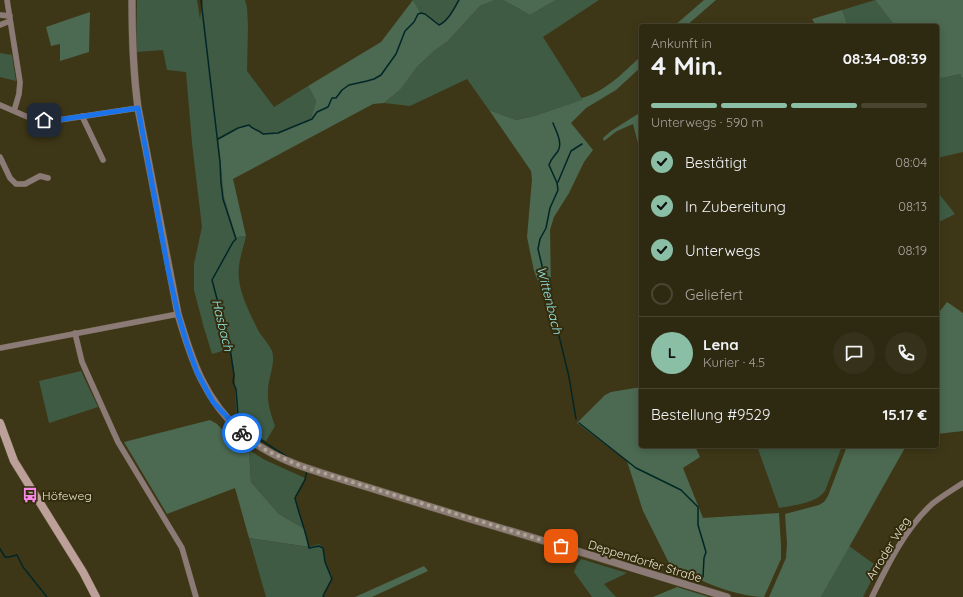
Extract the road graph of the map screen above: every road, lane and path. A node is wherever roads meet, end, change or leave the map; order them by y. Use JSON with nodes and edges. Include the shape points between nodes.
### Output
{"nodes":[{"id":1,"x":7,"y":0,"type":"edge"},
{"id":2,"x":132,"y":0,"type":"edge"},
{"id":3,"x":0,"y":15,"type":"edge"},
{"id":4,"x":10,"y":19,"type":"junction"},
{"id":5,"x":0,"y":25,"type":"edge"},
{"id":6,"x":0,"y":105,"type":"edge"},
{"id":7,"x":138,"y":108,"type":"junction"},
{"id":8,"x":14,"y":111,"type":"junction"},
{"id":9,"x":82,"y":116,"type":"junction"},
{"id":10,"x":0,"y":157,"type":"edge"},
{"id":11,"x":103,"y":160,"type":"dead end"},
{"id":12,"x":48,"y":178,"type":"dead end"},
{"id":13,"x":178,"y":314,"type":"junction"},
{"id":14,"x":76,"y":333,"type":"junction"},
{"id":15,"x":0,"y":348,"type":"edge"},
{"id":16,"x":0,"y":423,"type":"edge"},
{"id":17,"x":963,"y":483,"type":"edge"},
{"id":18,"x":96,"y":597,"type":"edge"},
{"id":19,"x":196,"y":597,"type":"edge"},
{"id":20,"x":727,"y":597,"type":"edge"},
{"id":21,"x":872,"y":597,"type":"edge"}],
"edges":[{"from":1,"to":4,"type":"street"},
{"from":2,"to":7,"type":"street","name":"Deppendorfer Straße","via":[[132,47]]},
{"from":3,"to":4,"type":"street"},
{"from":4,"to":5,"type":"street"},
{"from":4,"to":8,"type":"street","via":[[20,89]]},
{"from":6,"to":8,"type":"street"},
{"from":7,"to":9,"type":"street"},
{"from":7,"to":13,"type":"street","name":"Deppendorfer Straße"},
{"from":8,"to":9,"type":"street","via":[[30,118],[44,120]]},
{"from":9,"to":11,"type":"street"},
{"from":10,"to":12,"type":"street","via":[[10,178],[16,184],[24,184],[40,176]]},
{"from":13,"to":14,"type":"street"},
{"from":13,"to":20,"type":"street","name":"Deppendorfer Straße","via":[[197,372],[213,402],[242,434],[277,456],[306,468],[412,502]]},
{"from":14,"to":15,"type":"street"},
{"from":14,"to":19,"type":"street","via":[[82,362],[118,442],[182,548]]},
{"from":16,"to":18,"type":"main road","via":[[14,461]]},
{"from":17,"to":21,"type":"street","name":"Arroder Weg","via":[[933,504],[912,528],[885,570]]}]}
